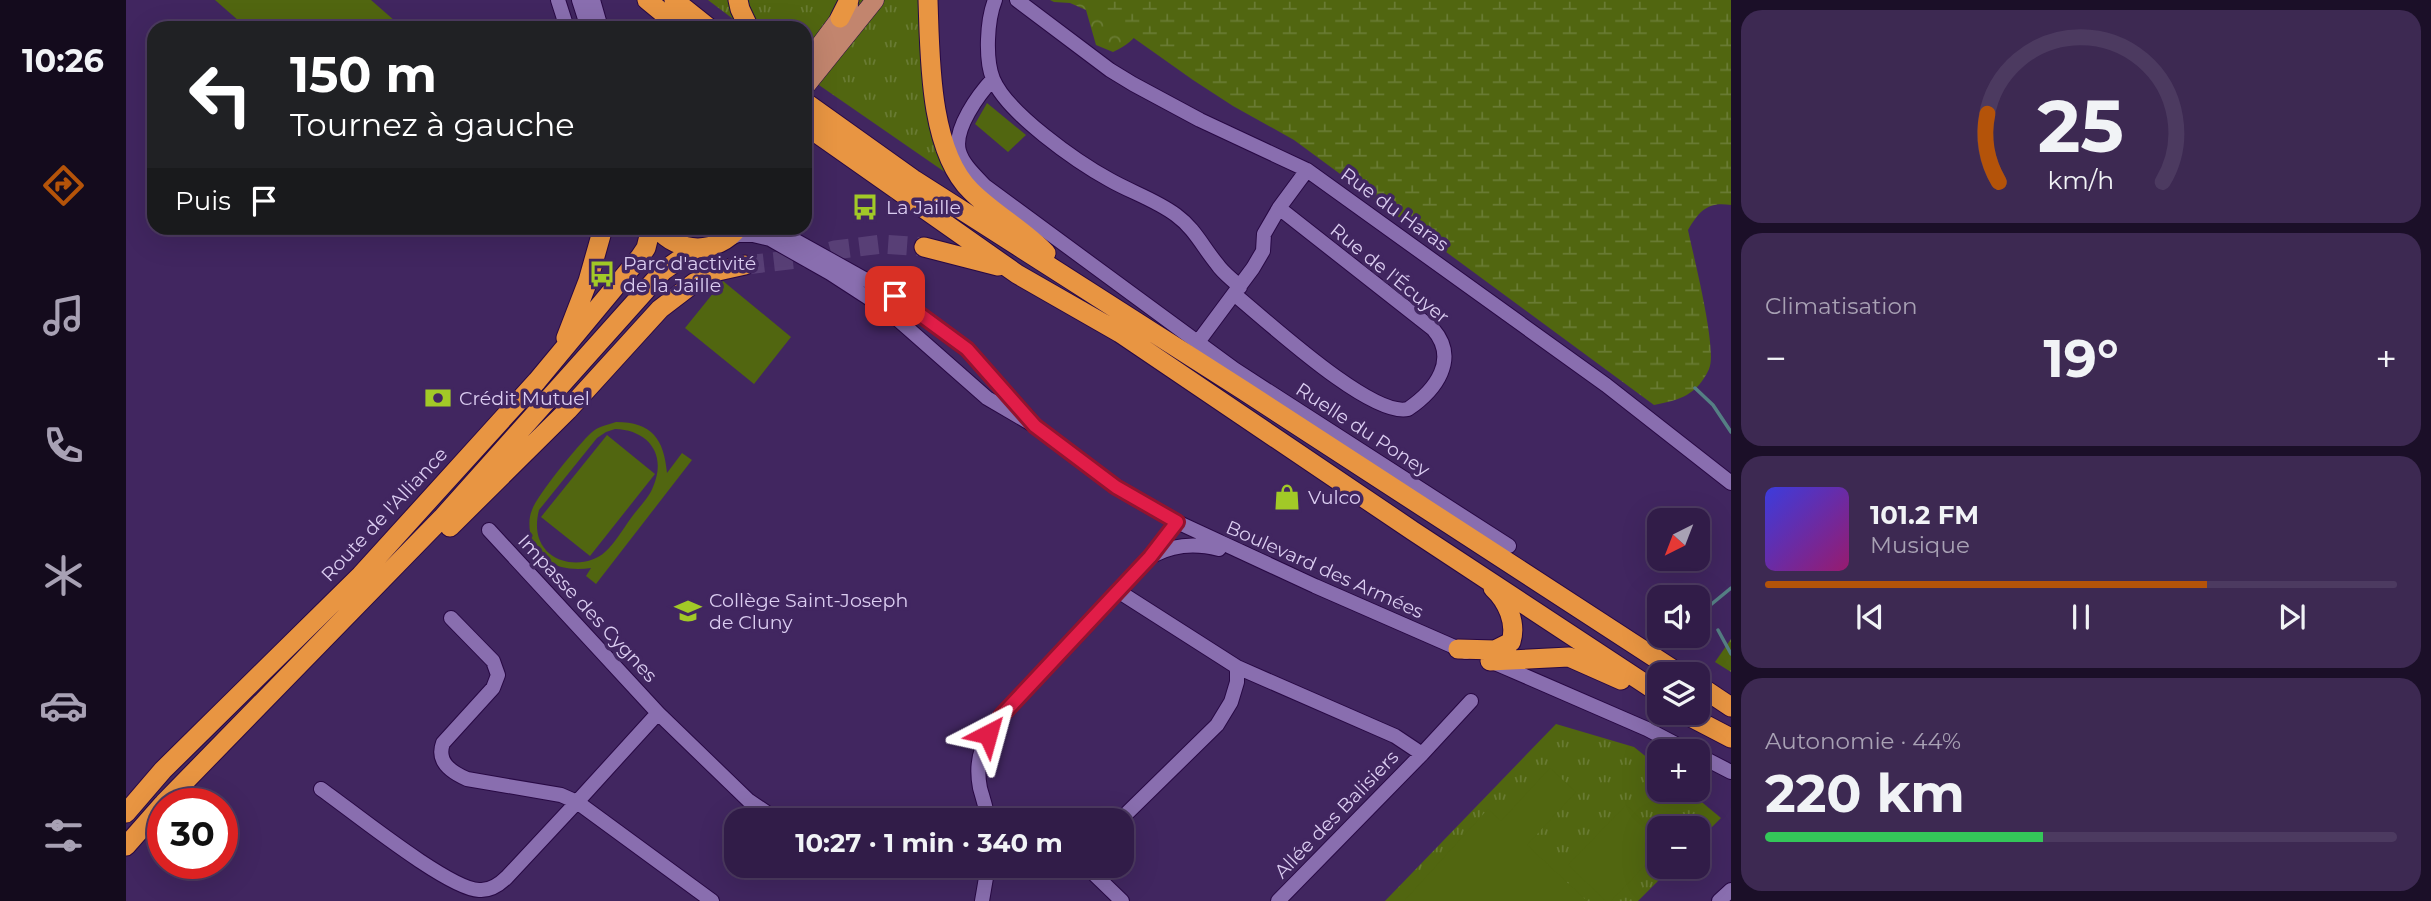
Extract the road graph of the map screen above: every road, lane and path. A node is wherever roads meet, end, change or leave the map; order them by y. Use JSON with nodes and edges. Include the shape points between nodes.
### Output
{"nodes":[{"id":1,"x":558,"y":0,"type":"edge"},
{"id":2,"x":579,"y":0,"type":"edge"},
{"id":3,"x":593,"y":0,"type":"edge"},
{"id":4,"x":647,"y":0,"type":"edge"},
{"id":5,"x":674,"y":0,"type":"edge"},
{"id":6,"x":738,"y":0,"type":"edge"},
{"id":7,"x":851,"y":0,"type":"edge"},
{"id":8,"x":875,"y":0,"type":"edge"},
{"id":9,"x":928,"y":0,"type":"edge"},
{"id":10,"x":995,"y":0,"type":"edge"},
{"id":11,"x":1017,"y":0,"type":"edge"},
{"id":12,"x":840,"y":18,"type":"joint"},
{"id":13,"x":565,"y":21,"type":"edge"},
{"id":14,"x":586,"y":21,"type":"edge"},
{"id":15,"x":599,"y":21,"type":"edge"},
{"id":16,"x":672,"y":21,"type":"edge"},
{"id":17,"x":700,"y":21,"type":"edge"},
{"id":18,"x":746,"y":21,"type":"edge"},
{"id":19,"x":816,"y":59,"type":"edge"},
{"id":20,"x":993,"y":79,"type":"junction"},
{"id":21,"x":812,"y":93,"type":"edge"},
{"id":22,"x":812,"y":107,"type":"edge"},
{"id":23,"x":812,"y":130,"type":"edge"},
{"id":24,"x":1307,"y":170,"type":"junction"},
{"id":25,"x":1279,"y":208,"type":"junction"},
{"id":26,"x":601,"y":235,"type":"edge"},
{"id":27,"x":649,"y":235,"type":"edge"},
{"id":28,"x":665,"y":235,"type":"edge"},
{"id":29,"x":730,"y":235,"type":"edge"},
{"id":30,"x":753,"y":235,"type":"edge"},
{"id":31,"x":786,"y":235,"type":"edge"},
{"id":32,"x":924,"y":247,"type":"tunnel mouth"},
{"id":33,"x":696,"y":248,"type":"junction"},
{"id":34,"x":1046,"y":253,"type":"junction"},
{"id":35,"x":745,"y":265,"type":"tunnel mouth"},
{"id":36,"x":1011,"y":269,"type":"junction"},
{"id":37,"x":1237,"y":290,"type":"junction"},
{"id":38,"x":1198,"y":342,"type":"junction"},
{"id":39,"x":961,"y":344,"type":"junction"},
{"id":40,"x":561,"y":352,"type":"junction"},
{"id":41,"x":945,"y":361,"type":"junction"},
{"id":42,"x":1244,"y":390,"type":"junction"},
{"id":43,"x":1035,"y":426,"type":"junction"},
{"id":44,"x":1731,"y":483,"type":"edge"},
{"id":45,"x":1177,"y":522,"type":"junction"},
{"id":46,"x":489,"y":530,"type":"dead end"},
{"id":47,"x":1509,"y":546,"type":"dead end"},
{"id":48,"x":1150,"y":557,"type":"junction"},
{"id":49,"x":1257,"y":559,"type":"junction"},
{"id":50,"x":1465,"y":565,"type":"junction"},
{"id":51,"x":1118,"y":591,"type":"junction"},
{"id":52,"x":451,"y":618,"type":"dead end"},
{"id":53,"x":1458,"y":649,"type":"junction"},
{"id":54,"x":1490,"y":661,"type":"junction"},
{"id":55,"x":1662,"y":662,"type":"edge"},
{"id":56,"x":1237,"y":667,"type":"junction"},
{"id":57,"x":279,"y":685,"type":"junction"},
{"id":58,"x":1647,"y":685,"type":"edge"},
{"id":59,"x":1710,"y":693,"type":"edge"},
{"id":60,"x":1647,"y":694,"type":"edge"},
{"id":61,"x":1471,"y":701,"type":"dead end"},
{"id":62,"x":1731,"y":707,"type":"edge"},
{"id":63,"x":659,"y":713,"type":"junction"},
{"id":64,"x":1706,"y":725,"type":"edge"},
{"id":65,"x":1710,"y":725,"type":"edge"},
{"id":66,"x":1731,"y":738,"type":"edge"},
{"id":67,"x":1666,"y":739,"type":"edge"},
{"id":68,"x":1422,"y":754,"type":"junction"},
{"id":69,"x":1710,"y":761,"type":"edge"},
{"id":70,"x":1731,"y":772,"type":"edge"},
{"id":71,"x":179,"y":788,"type":"edge"},
{"id":72,"x":321,"y":789,"type":"dead end"},
{"id":73,"x":577,"y":802,"type":"junction"},
{"id":74,"x":760,"y":808,"type":"edge"},
{"id":75,"x":985,"y":808,"type":"edge"},
{"id":76,"x":1132,"y":808,"type":"edge"},
{"id":77,"x":126,"y":813,"type":"edge"},
{"id":78,"x":147,"y":822,"type":"edge"},
{"id":79,"x":126,"y":846,"type":"edge"},
{"id":80,"x":986,"y":878,"type":"edge"},
{"id":81,"x":1098,"y":878,"type":"edge"},
{"id":82,"x":1731,"y":890,"type":"edge"},
{"id":83,"x":712,"y":901,"type":"edge"},
{"id":84,"x":982,"y":901,"type":"edge"},
{"id":85,"x":1122,"y":901,"type":"edge"},
{"id":86,"x":1278,"y":901,"type":"edge"},
{"id":87,"x":1719,"y":901,"type":"edge"}],
"edges":[{"from":1,"to":13,"type":"street"},
{"from":2,"to":14,"type":"street"},
{"from":3,"to":15,"type":"street"},
{"from":4,"to":16,"type":"highway"},
{"from":5,"to":17,"type":"highway"},
{"from":6,"to":18,"type":"highway"},
{"from":7,"to":12,"type":"highway"},
{"from":8,"to":19,"type":"main road"},
{"from":9,"to":34,"type":"highway","via":[[938,123],[945,151],[971,192]]},
{"from":10,"to":20,"type":"street","via":[[988,45]]},
{"from":11,"to":24,"type":"street","name":"Rue du Haras","via":[[1133,84]]},
{"from":12,"to":19,"type":"main road"},
{"from":20,"to":37,"type":"street","name":"Rue de l'Écuyer","via":[[1014,108],[1054,143],[1182,220]]},
{"from":20,"to":38,"type":"street","name":"Ruelle du Poney","via":[[978,95],[959,135],[959,151],[968,168],[985,186]]},
{"from":21,"to":34,"type":"highway"},
{"from":22,"to":42,"type":"highway","via":[[913,179]]},
{"from":23,"to":36,"type":"highway"},
{"from":24,"to":25,"type":"street"},
{"from":24,"to":44,"type":"street","name":"Rue du Haras","via":[[1606,386]]},
{"from":25,"to":37,"type":"street","via":[[1264,234],[1263,251]]},
{"from":25,"to":37,"type":"street","name":"Rue de l'Écuyer","via":[[1433,329],[1445,350],[1441,375],[1408,409],[1395,410],[1353,390]]},
{"from":26,"to":40,"type":"highway"},
{"from":27,"to":40,"type":"highway","name":"Route de l'Alliance","via":[[640,257]]},
{"from":28,"to":33,"type":"highway","via":[[682,246]]},
{"from":29,"to":33,"type":"highway","via":[[709,247]]},
{"from":30,"to":41,"type":"street","via":[[770,239],[887,310]]},
{"from":31,"to":39,"type":"street","via":[[895,296]]},
{"from":32,"to":36,"type":"highway"},
{"from":33,"to":57,"type":"highway","via":[[663,271],[442,518]]},
{"from":34,"to":42,"type":"highway","via":[[1236,380]]},
{"from":35,"to":57,"type":"highway","via":[[694,283],[660,309],[568,410],[380,596]]},
{"from":36,"to":50,"type":"highway","via":[[1120,333]]},
{"from":37,"to":38,"type":"street"},
{"from":38,"to":47,"type":"street","name":"Ruelle du Poney"},
{"from":39,"to":41,"type":"street","via":[[943,344]]},
{"from":39,"to":41,"type":"street","via":[[966,356],[960,365]]},
{"from":39,"to":43,"type":"street"},
{"from":40,"to":77,"type":"highway","name":"Route de l'Alliance","via":[[361,575],[163,770]]},
{"from":41,"to":43,"type":"street","via":[[987,398]]},
{"from":42,"to":55,"type":"highway"},
{"from":43,"to":45,"type":"street","name":"Boulevard des Armées","via":[[1116,487]]},
{"from":45,"to":48,"type":"street"},
{"from":45,"to":49,"type":"street","name":"Boulevard des Armées"},
{"from":46,"to":63,"type":"street","name":"Impasse des Cygnes"},
{"from":48,"to":49,"type":"street","via":[[1169,547],[1206,545]]},
{"from":48,"to":51,"type":"street"},
{"from":49,"to":53,"type":"street","name":"Boulevard des Armées"},
{"from":50,"to":53,"type":"highway","via":[[1500,596],[1514,632],[1503,648]]},
{"from":50,"to":58,"type":"highway"},
{"from":51,"to":56,"type":"street","name":"Allée des Balisiers"},
{"from":51,"to":75,"type":"street","via":[[988,734],[979,753]]},
{"from":52,"to":73,"type":"street","via":[[493,661],[499,675],[493,688],[443,743],[444,764],[467,779],[561,795]]},
{"from":53,"to":54,"type":"street","name":"Boulevard des Armées"},
{"from":54,"to":60,"type":"highway","via":[[1569,657]]},
{"from":54,"to":67,"type":"street","name":"Boulevard des Armées"},
{"from":56,"to":68,"type":"street","name":"Allée des Balisiers","via":[[1395,736]]},
{"from":56,"to":76,"type":"street","via":[[1231,702],[1217,725]]},
{"from":57,"to":71,"type":"highway"},
{"from":59,"to":62,"type":"highway"},
{"from":61,"to":68,"type":"street","name":"Allée des Balisiers"},
{"from":63,"to":73,"type":"street"},
{"from":63,"to":74,"type":"street","name":"Impasse des Cygnes"},
{"from":64,"to":66,"type":"highway"},
{"from":65,"to":66,"type":"highway"},
{"from":68,"to":86,"type":"street","name":"Allée des Balisiers"},
{"from":69,"to":70,"type":"street"},
{"from":72,"to":73,"type":"street","via":[[438,873],[479,890],[508,877]]},
{"from":73,"to":83,"type":"street"},
{"from":78,"to":79,"type":"highway"},
{"from":80,"to":84,"type":"street"},
{"from":81,"to":85,"type":"street"},
{"from":82,"to":87,"type":"street"}]}
